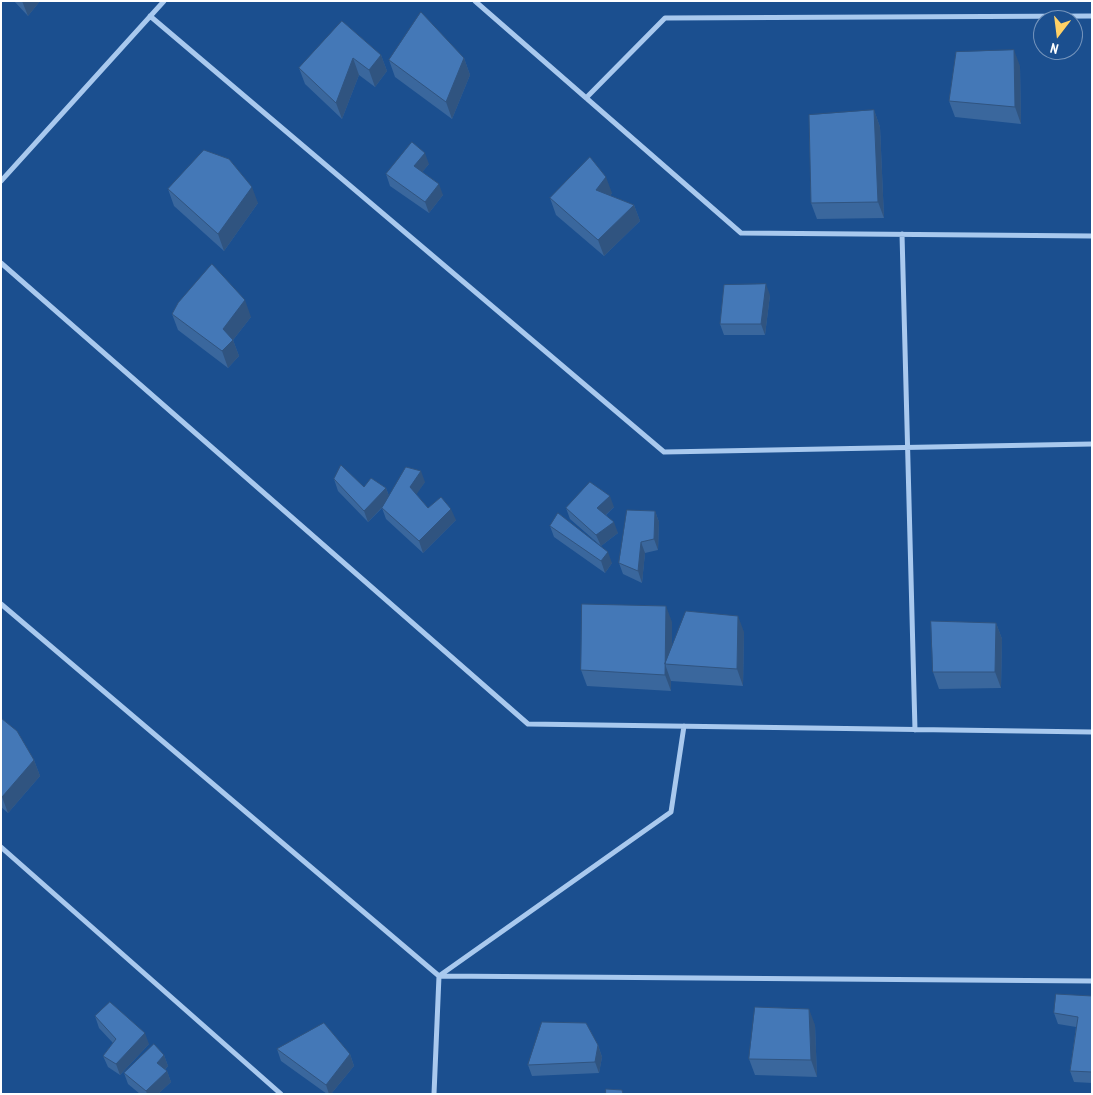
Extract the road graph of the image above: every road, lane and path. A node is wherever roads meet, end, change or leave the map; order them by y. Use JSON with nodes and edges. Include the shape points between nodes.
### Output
{"nodes":[{"id":1,"x":164,"y":1,"type":"edge"},
{"id":2,"x":475,"y":1,"type":"edge"},
{"id":3,"x":150,"y":16,"type":"junction"},
{"id":4,"x":1092,"y":16,"type":"edge"},
{"id":5,"x":586,"y":98,"type":"junction"},
{"id":6,"x":1,"y":181,"type":"edge"},
{"id":7,"x":902,"y":234,"type":"junction"},
{"id":8,"x":1092,"y":236,"type":"edge"},
{"id":9,"x":1,"y":263,"type":"edge"},
{"id":10,"x":1092,"y":444,"type":"edge"},
{"id":11,"x":908,"y":448,"type":"junction"},
{"id":12,"x":1,"y":604,"type":"edge"},
{"id":13,"x":684,"y":726,"type":"junction"},
{"id":14,"x":915,"y":730,"type":"junction"},
{"id":15,"x":1092,"y":732,"type":"edge"},
{"id":16,"x":1,"y":847,"type":"edge"},
{"id":17,"x":439,"y":976,"type":"junction"},
{"id":18,"x":1092,"y":981,"type":"edge"},
{"id":19,"x":281,"y":1094,"type":"edge"},
{"id":20,"x":434,"y":1094,"type":"edge"}],
"edges":[{"from":1,"to":3,"type":"street"},
{"from":2,"to":5,"type":"street"},
{"from":3,"to":6,"type":"street"},
{"from":3,"to":11,"type":"street","via":[[664,452]]},
{"from":4,"to":5,"type":"street","via":[[666,18]]},
{"from":5,"to":7,"type":"street","via":[[741,233]]},
{"from":7,"to":8,"type":"street"},
{"from":7,"to":11,"type":"street"},
{"from":9,"to":13,"type":"street","via":[[528,724]]},
{"from":10,"to":11,"type":"street"},
{"from":11,"to":14,"type":"street"},
{"from":12,"to":17,"type":"street"},
{"from":13,"to":14,"type":"street"},
{"from":13,"to":17,"type":"street","via":[[671,812]]},
{"from":14,"to":15,"type":"street"},
{"from":16,"to":19,"type":"street"},
{"from":17,"to":18,"type":"street"},
{"from":17,"to":20,"type":"street"}]}
